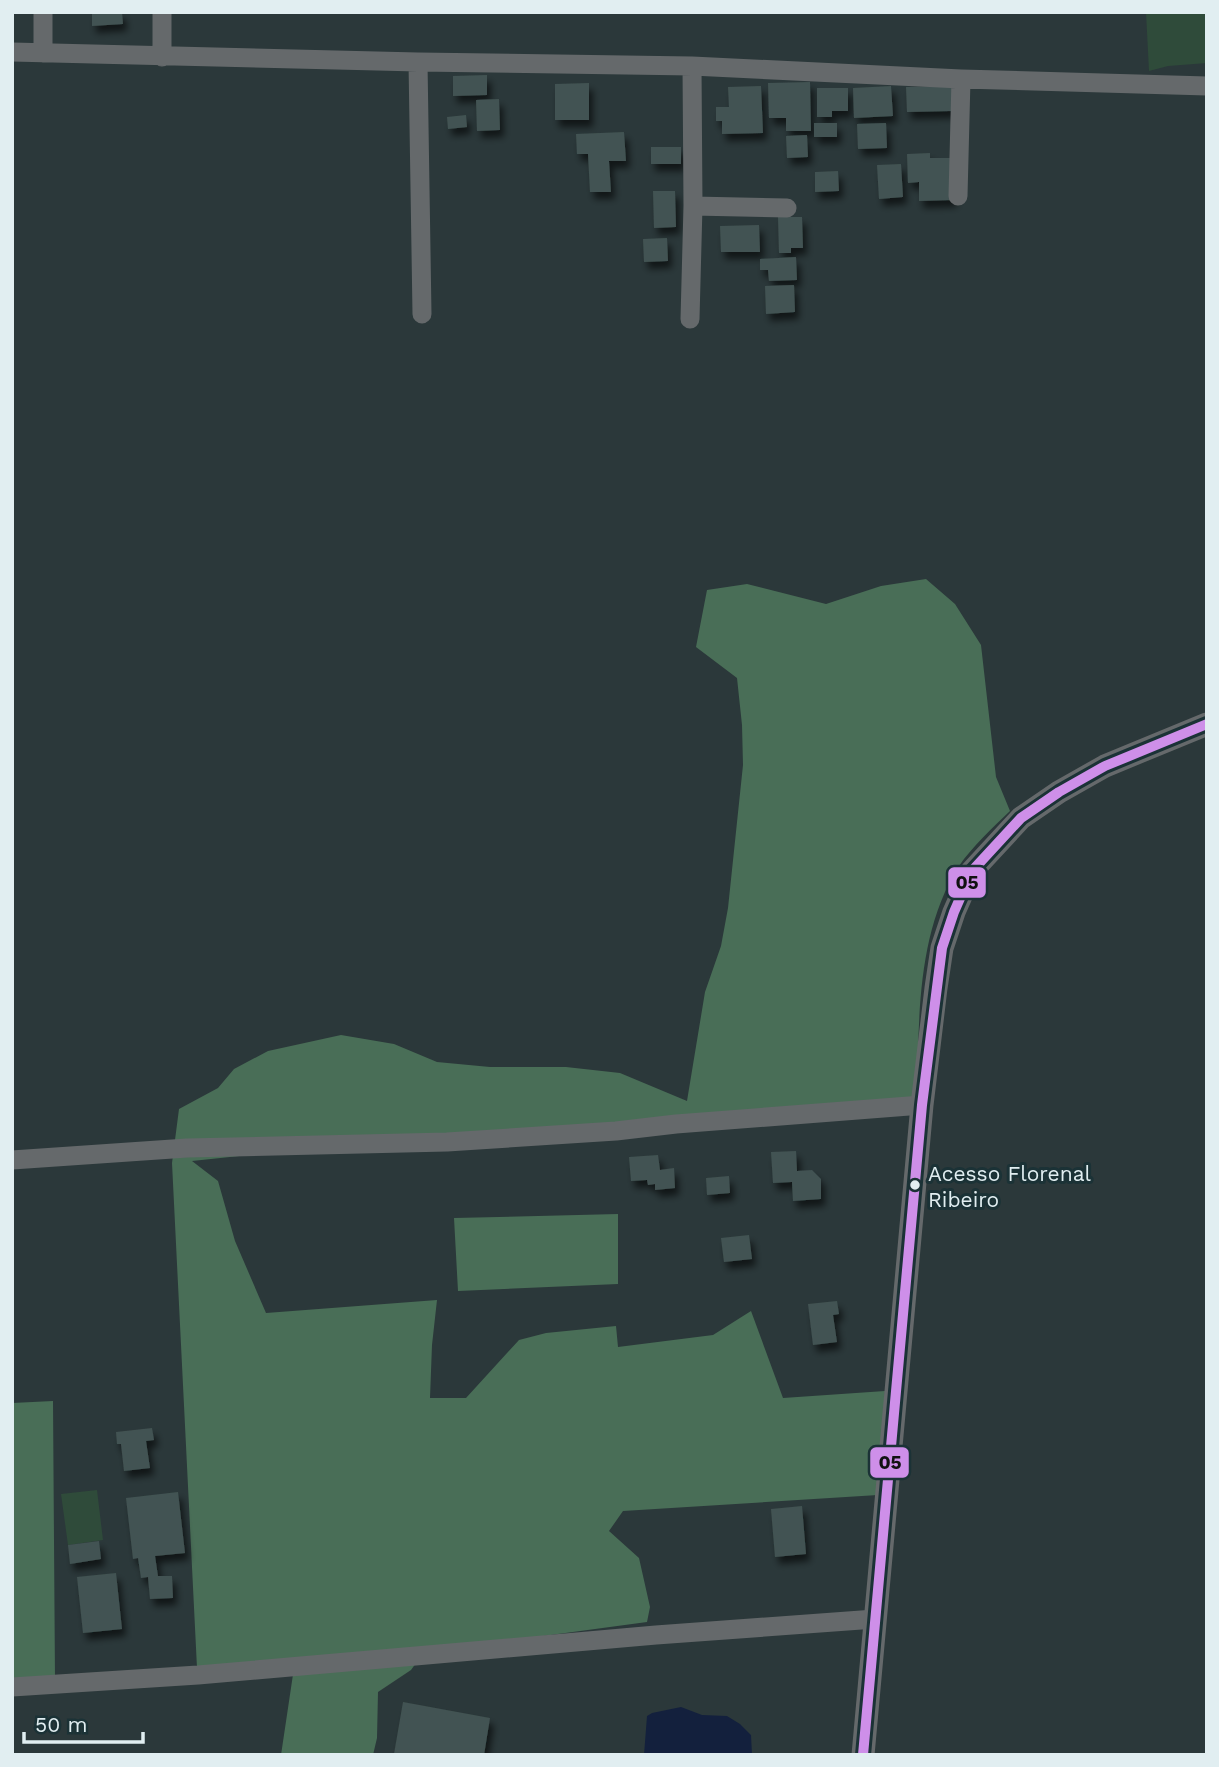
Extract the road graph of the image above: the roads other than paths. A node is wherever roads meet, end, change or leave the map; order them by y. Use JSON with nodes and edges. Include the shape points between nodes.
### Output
{"nodes":[{"id":1,"x":43,"y":12,"type":"edge"},
{"id":2,"x":162,"y":12,"type":"edge"},
{"id":3,"x":12,"y":52,"type":"edge"},
{"id":4,"x":43,"y":53,"type":"junction"},
{"id":5,"x":162,"y":57,"type":"junction"},
{"id":6,"x":418,"y":62,"type":"junction"},
{"id":7,"x":692,"y":66,"type":"junction"},
{"id":8,"x":961,"y":79,"type":"junction"},
{"id":9,"x":1207,"y":86,"type":"edge"},
{"id":10,"x":958,"y":196,"type":"dead end"},
{"id":11,"x":693,"y":206,"type":"junction"},
{"id":12,"x":787,"y":208,"type":"dead end"},
{"id":13,"x":422,"y":314,"type":"dead end"},
{"id":14,"x":690,"y":319,"type":"dead end"},
{"id":15,"x":1207,"y":724,"type":"edge"},
{"id":16,"x":922,"y":1105,"type":"junction"},
{"id":17,"x":12,"y":1160,"type":"edge"},
{"id":18,"x":875,"y":1619,"type":"junction"},
{"id":19,"x":12,"y":1687,"type":"edge"},
{"id":20,"x":863,"y":1755,"type":"edge"}],
"edges":[{"from":1,"to":4,"type":"street"},
{"from":2,"to":5,"type":"street"},
{"from":3,"to":4,"type":"street"},
{"from":4,"to":5,"type":"street"},
{"from":5,"to":6,"type":"street"},
{"from":6,"to":7,"type":"street"},
{"from":6,"to":13,"type":"street"},
{"from":7,"to":8,"type":"street"},
{"from":7,"to":11,"type":"street"},
{"from":8,"to":9,"type":"street"},
{"from":8,"to":10,"type":"street"},
{"from":11,"to":12,"type":"street"},
{"from":11,"to":14,"type":"street"},
{"from":15,"to":16,"type":"street","via":[[1105,766],[1059,792],[1021,818],[972,871],[942,948]]},
{"from":16,"to":17,"type":"street","via":[[447,1142],[187,1148]]},
{"from":16,"to":18,"type":"street"},
{"from":18,"to":19,"type":"street"},
{"from":18,"to":20,"type":"street"}]}
